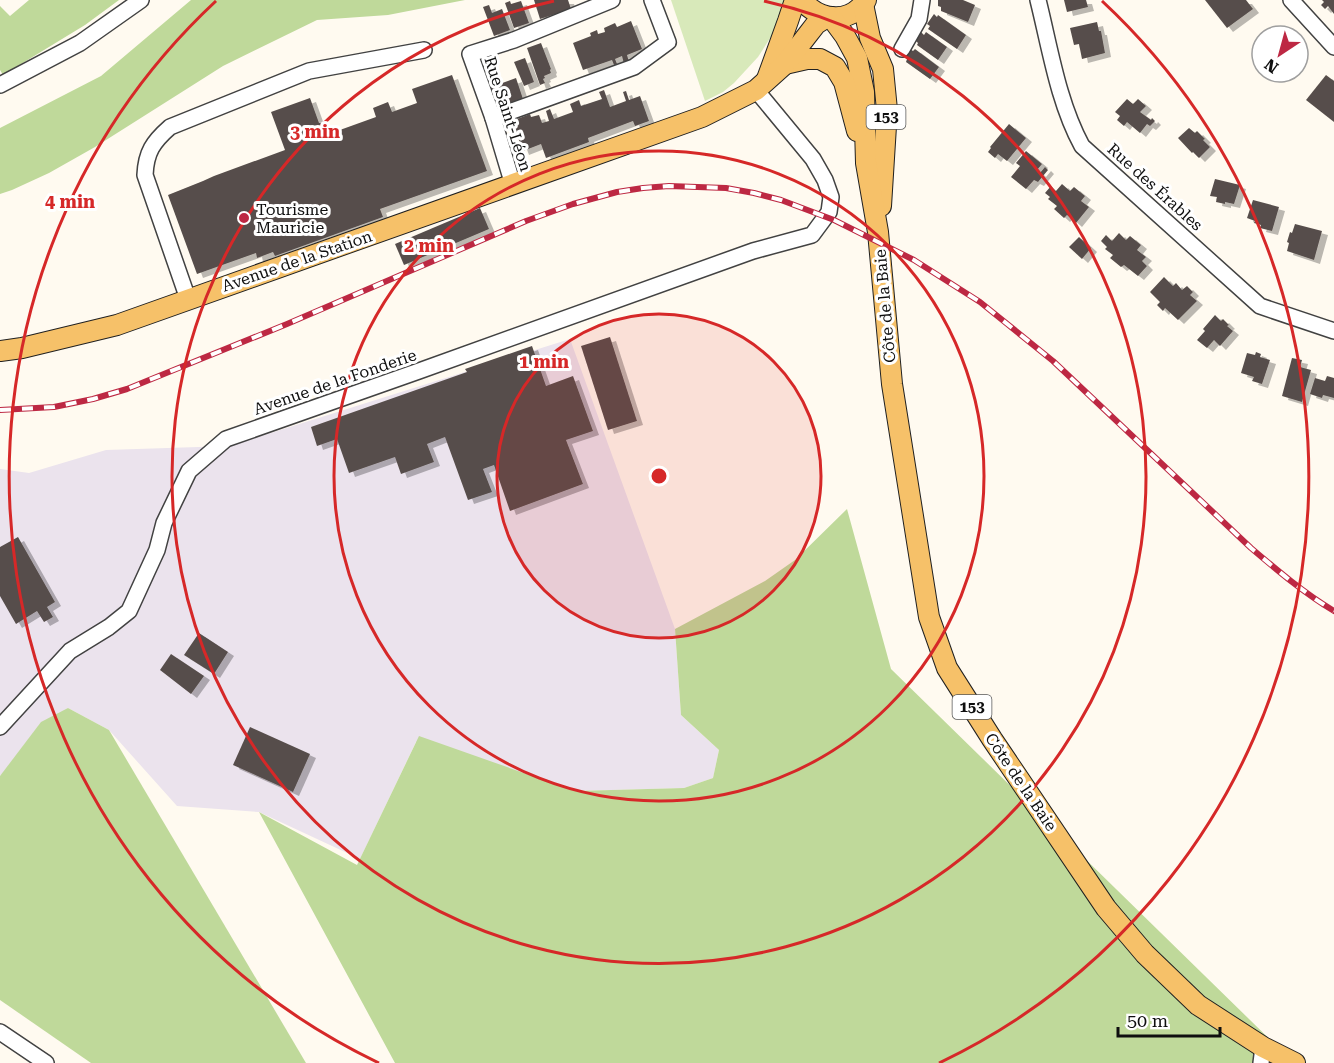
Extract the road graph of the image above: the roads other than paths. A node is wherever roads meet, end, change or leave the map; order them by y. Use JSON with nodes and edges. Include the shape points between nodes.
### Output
{"nodes":[{"id":1,"x":141,"y":0,"type":"edge"},
{"id":2,"x":612,"y":0,"type":"edge"},
{"id":3,"x":652,"y":0,"type":"edge"},
{"id":4,"x":795,"y":0,"type":"edge"},
{"id":5,"x":802,"y":0,"type":"edge"},
{"id":6,"x":922,"y":0,"type":"edge"},
{"id":7,"x":1038,"y":0,"type":"edge"},
{"id":8,"x":1291,"y":0,"type":"edge"},
{"id":9,"x":864,"y":2,"type":"edge"},
{"id":10,"x":829,"y":17,"type":"junction"},
{"id":11,"x":1334,"y":47,"type":"edge"},
{"id":12,"x":902,"y":49,"type":"dead end"},
{"id":13,"x":424,"y":50,"type":"dead end"},
{"id":14,"x":786,"y":64,"type":"junction"},
{"id":15,"x":0,"y":85,"type":"edge"},
{"id":16,"x":762,"y":85,"type":"junction"},
{"id":17,"x":493,"y":118,"type":"junction"},
{"id":18,"x":866,"y":163,"type":"junction"},
{"id":19,"x":513,"y":185,"type":"junction"},
{"id":20,"x":878,"y":232,"type":"junction"},
{"id":21,"x":188,"y":299,"type":"junction"},
{"id":22,"x":1334,"y":331,"type":"edge"},
{"id":23,"x":0,"y":351,"type":"edge"},
{"id":24,"x":0,"y":727,"type":"edge"},
{"id":25,"x":0,"y":1032,"type":"edge"},
{"id":26,"x":1262,"y":1055,"type":"edge"},
{"id":27,"x":46,"y":1063,"type":"edge"},
{"id":28,"x":1295,"y":1063,"type":"edge"}],
"edges":[{"from":1,"to":15,"type":"street","via":[[80,43]]},
{"from":2,"to":17,"type":"street","name":"Rue Saint-Léon","via":[[470,54]]},
{"from":3,"to":17,"type":"street","via":[[668,42],[634,67]]},
{"from":4,"to":16,"type":"main road"},
{"from":5,"to":10,"type":"main road","number":"153","via":[[816,13]]},
{"from":6,"to":12,"type":"street","via":[[919,19]]},
{"from":7,"to":22,"type":"street","name":"Rue des Érables","via":[[1062,96],[1082,146],[1260,306]]},
{"from":8,"to":11,"type":"street"},
{"from":9,"to":10,"type":"main road","number":"153","via":[[849,14]]},
{"from":9,"to":20,"type":"main road","number":"153","via":[[870,38],[883,69],[887,110]]},
{"from":10,"to":14,"type":"main road","name":"Avenue de la Station","number":"153","via":[[816,24]]},
{"from":10,"to":18,"type":"main road","number":"153","via":[[857,58],[864,92]]},
{"from":13,"to":21,"type":"street","via":[[309,71],[170,128],[157,138],[145,162],[145,175]]},
{"from":14,"to":16,"type":"main road","name":"Avenue de la Station","number":"153"},
{"from":14,"to":18,"type":"main road","via":[[820,59],[835,67],[844,82]]},
{"from":16,"to":19,"type":"main road","name":"Avenue de la Station","number":"153","via":[[702,117]]},
{"from":16,"to":24,"type":"street","name":"Avenue de la Fonderie","via":[[813,159],[831,197],[829,212],[812,235],[753,251],[226,439],[189,471],[129,611],[70,651]]},
{"from":17,"to":19,"type":"street","name":"Rue Saint-Léon"},
{"from":18,"to":20,"type":"main road","number":"153"},
{"from":19,"to":21,"type":"main road","name":"Avenue de la Station","number":"153"},
{"from":20,"to":26,"type":"main road","name":"Côte de la Baie","number":"153","via":[[894,395],[929,616],[947,668],[1106,908],[1145,954],[1198,1005]]},
{"from":21,"to":23,"type":"main road","name":"Avenue de la Station","number":"153","via":[[117,325]]},
{"from":25,"to":27,"type":"street"},
{"from":26,"to":28,"type":"main road","name":"Côte de la Baie","number":"153"}]}
